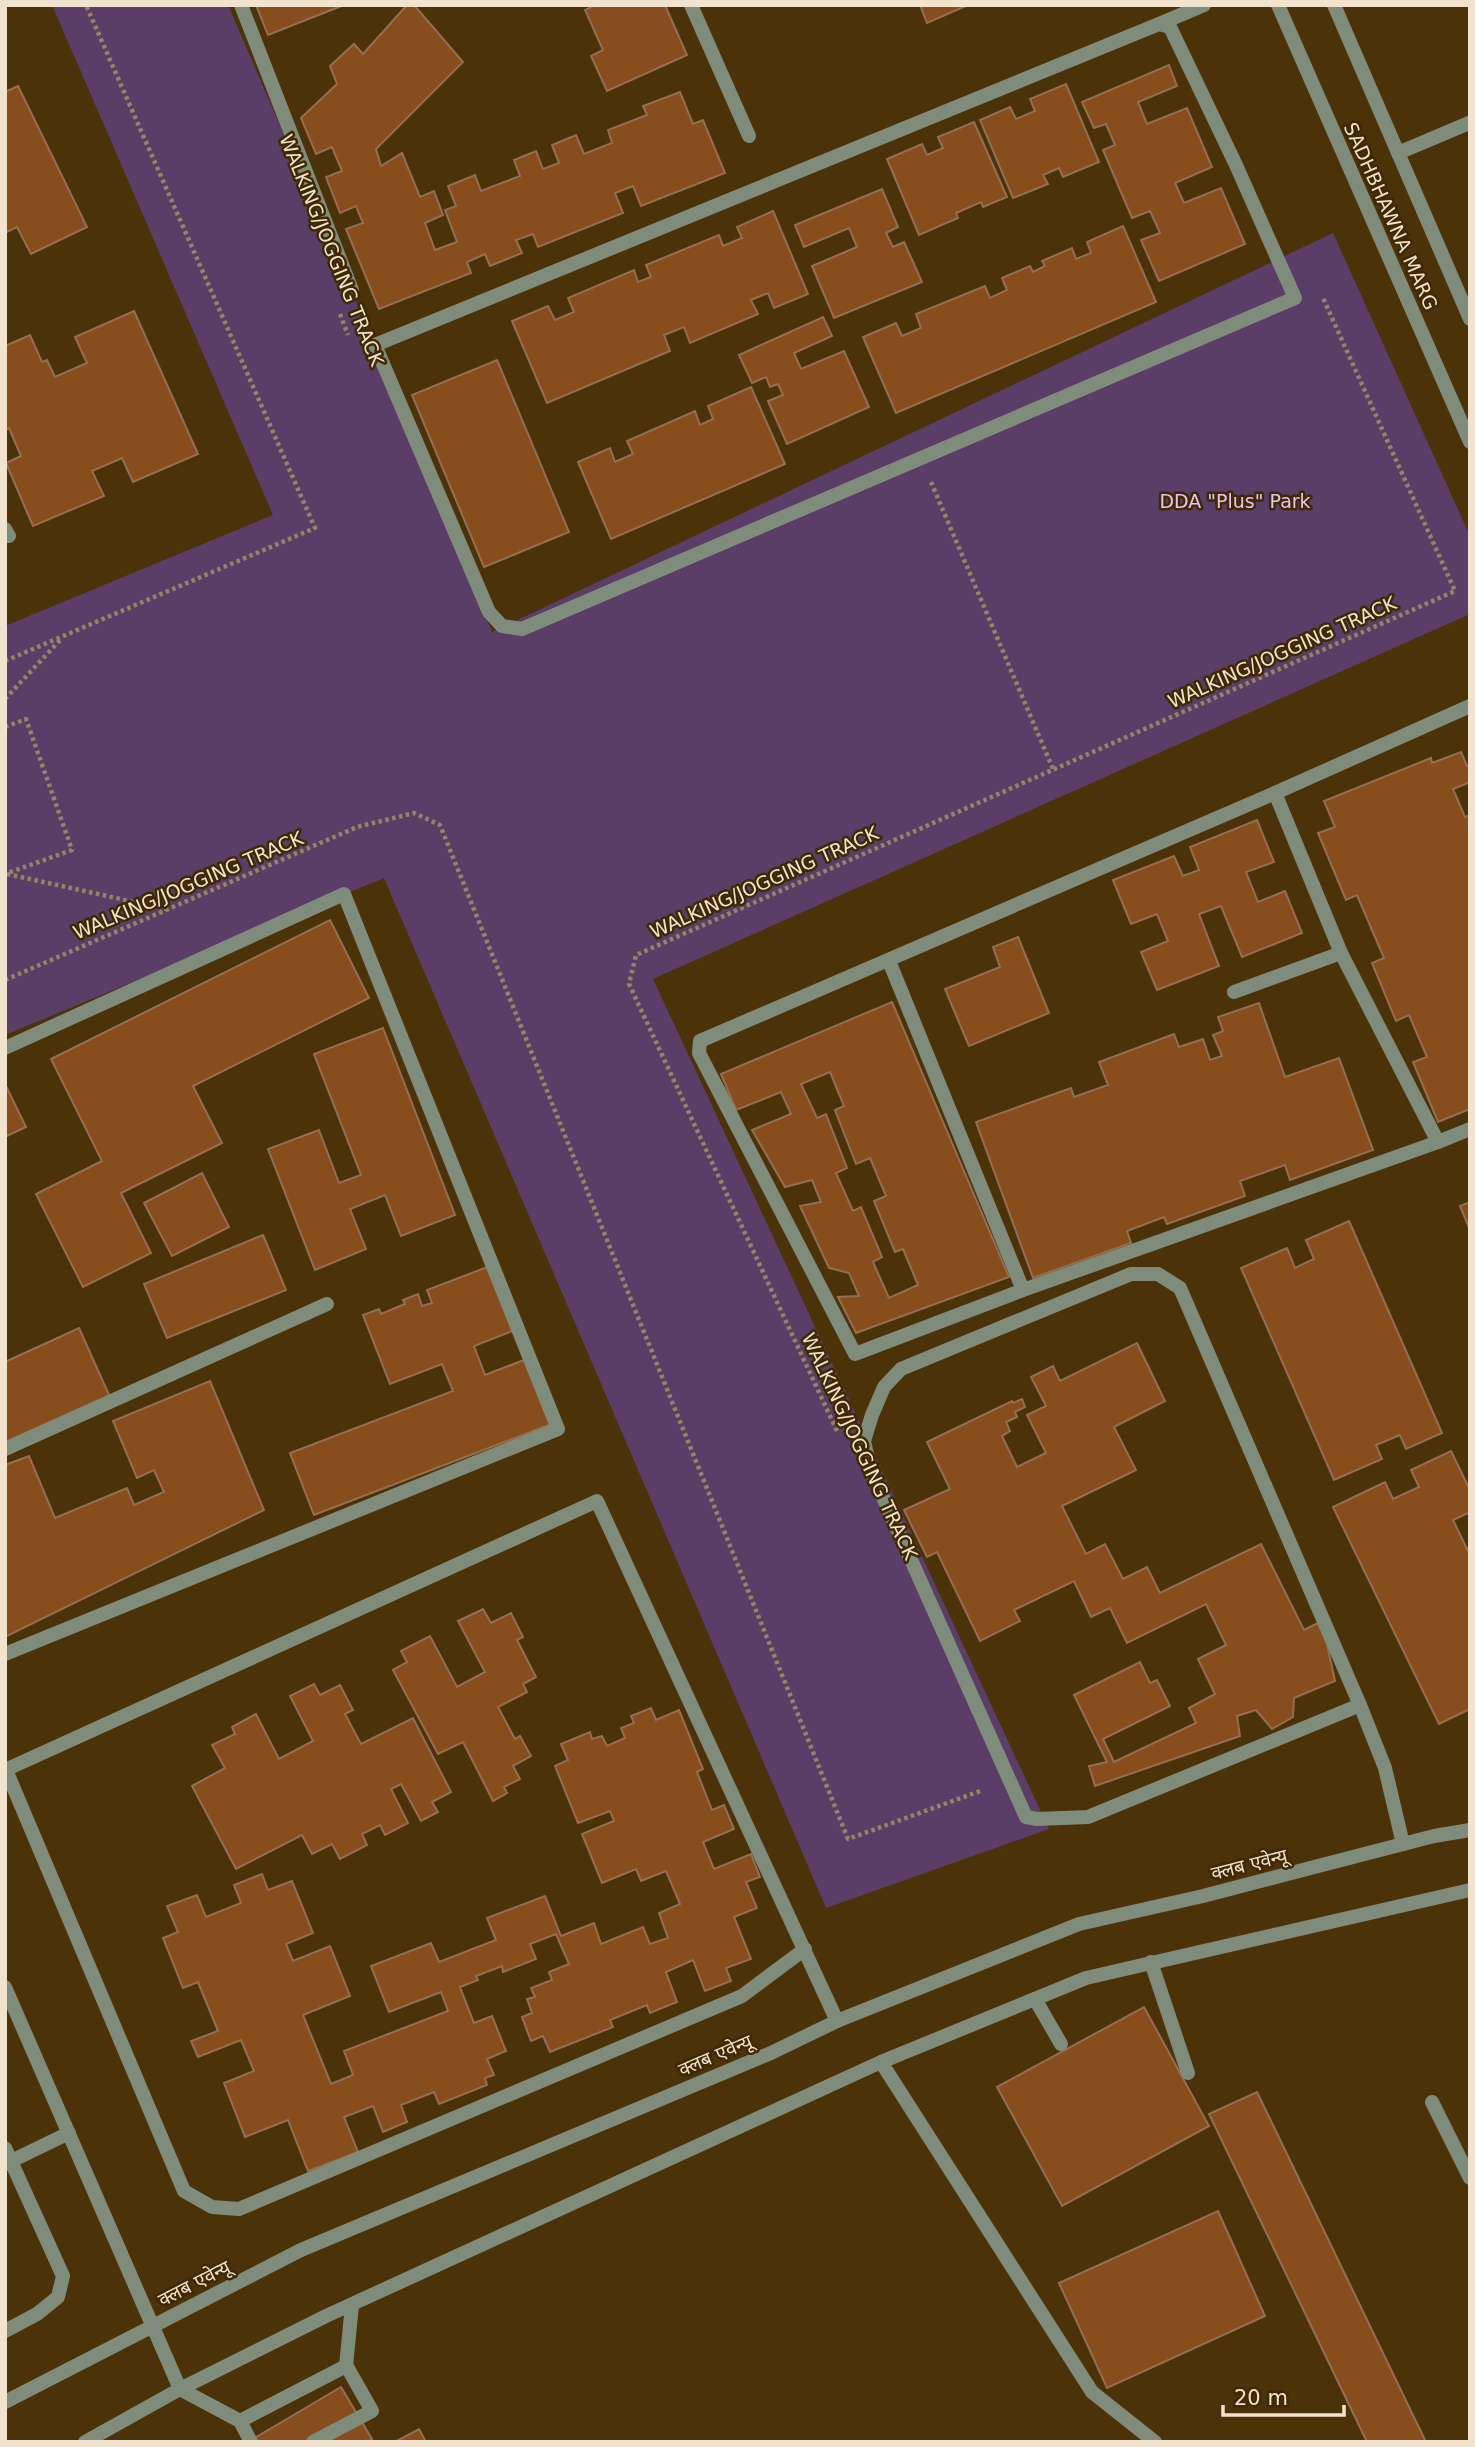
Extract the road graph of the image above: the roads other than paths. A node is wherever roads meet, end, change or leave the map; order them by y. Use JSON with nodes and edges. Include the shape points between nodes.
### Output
{"nodes":[{"id":1,"x":241,"y":5,"type":"edge"},
{"id":2,"x":691,"y":5,"type":"edge"},
{"id":3,"x":1204,"y":5,"type":"edge"},
{"id":4,"x":1278,"y":5,"type":"edge"},
{"id":5,"x":1334,"y":5,"type":"edge"},
{"id":6,"x":1159,"y":24,"type":"junction"},
{"id":7,"x":1469,"y":123,"type":"edge"},
{"id":8,"x":750,"y":136,"type":"dead end"},
{"id":9,"x":1398,"y":153,"type":"junction"},
{"id":10,"x":352,"y":290,"type":"dead end"},
{"id":11,"x":1470,"y":319,"type":"edge"},
{"id":12,"x":1470,"y":442,"type":"edge"},
{"id":13,"x":1470,"y":706,"type":"edge"},
{"id":14,"x":1275,"y":793,"type":"junction"},
{"id":15,"x":1341,"y":953,"type":"junction"},
{"id":16,"x":889,"y":961,"type":"junction"},
{"id":17,"x":1234,"y":992,"type":"dead end"},
{"id":18,"x":5,"y":1048,"type":"edge"},
{"id":19,"x":1470,"y":1129,"type":"edge"},
{"id":20,"x":1438,"y":1142,"type":"junction"},
{"id":21,"x":1023,"y":1290,"type":"junction"},
{"id":22,"x":327,"y":1304,"type":"dead end"},
{"id":23,"x":5,"y":1449,"type":"edge"},
{"id":24,"x":5,"y":1654,"type":"edge"},
{"id":25,"x":1360,"y":1705,"type":"junction"},
{"id":26,"x":6,"y":1770,"type":"edge"},
{"id":27,"x":1470,"y":1830,"type":"edge"},
{"id":28,"x":1403,"y":1844,"type":"junction"},
{"id":29,"x":1470,"y":1890,"type":"edge"},
{"id":30,"x":805,"y":1949,"type":"junction"},
{"id":31,"x":1152,"y":1962,"type":"junction"},
{"id":32,"x":5,"y":1987,"type":"edge"},
{"id":33,"x":1035,"y":1998,"type":"junction"},
{"id":34,"x":837,"y":2021,"type":"junction"},
{"id":35,"x":1061,"y":2044,"type":"dead end"},
{"id":36,"x":880,"y":2062,"type":"junction"},
{"id":37,"x":1188,"y":2074,"type":"dead end"},
{"id":38,"x":1432,"y":2102,"type":"dead end"},
{"id":39,"x":69,"y":2133,"type":"junction"},
{"id":40,"x":7,"y":2158,"type":"edge"},
{"id":41,"x":1470,"y":2178,"type":"edge"},
{"id":42,"x":352,"y":2305,"type":"junction"},
{"id":43,"x":153,"y":2326,"type":"junction"},
{"id":44,"x":5,"y":2331,"type":"edge"},
{"id":45,"x":346,"y":2365,"type":"junction"},
{"id":46,"x":180,"y":2389,"type":"junction"},
{"id":47,"x":5,"y":2402,"type":"edge"},
{"id":48,"x":240,"y":2421,"type":"junction"},
{"id":49,"x":85,"y":2442,"type":"edge"},
{"id":50,"x":251,"y":2442,"type":"edge"},
{"id":51,"x":313,"y":2442,"type":"edge"},
{"id":52,"x":1155,"y":2442,"type":"edge"}],
"edges":[{"from":1,"to":10,"type":"street"},
{"from":2,"to":8,"type":"street"},
{"from":3,"to":6,"type":"street"},
{"from":4,"to":12,"type":"street","name":"SADHBHAWNA MARG"},
{"from":5,"to":9,"type":"street","name":"SADHBHAWNA MARG"},
{"from":6,"to":6,"type":"street","via":[[375,345],[489,612],[502,626],[522,629],[1295,298],[1170,27]]},
{"from":7,"to":9,"type":"street"},
{"from":9,"to":11,"type":"street","name":"SADHBHAWNA MARG"},
{"from":13,"to":14,"type":"street"},
{"from":14,"to":15,"type":"street"},
{"from":14,"to":16,"type":"street"},
{"from":15,"to":17,"type":"street"},
{"from":15,"to":20,"type":"street"},
{"from":16,"to":21,"type":"street"},
{"from":16,"to":21,"type":"street","via":[[700,1041],[699,1053],[855,1354]]},
{"from":18,"to":24,"type":"street","via":[[345,894],[558,1429]]},
{"from":19,"to":20,"type":"street"},
{"from":20,"to":21,"type":"street"},
{"from":22,"to":23,"type":"street"},
{"from":25,"to":25,"type":"street","via":[[1088,1817],[1026,1817],[870,1468],[864,1441],[884,1387],[901,1369],[1131,1274],[1158,1273],[1180,1288]]},
{"from":25,"to":28,"type":"street","via":[[1385,1768]]},
{"from":26,"to":30,"type":"street","via":[[184,2190],[212,2207],[239,2209],[742,1996]]},
{"from":26,"to":30,"type":"street","via":[[597,1501]]},
{"from":27,"to":28,"type":"street","name":"क्लब एवेन्यू"},
{"from":28,"to":34,"type":"street","name":"क्लब एवेन्यू","via":[[1079,1924]]},
{"from":29,"to":31,"type":"street"},
{"from":30,"to":34,"type":"street"},
{"from":31,"to":33,"type":"street","via":[[1086,1978]]},
{"from":31,"to":37,"type":"street"},
{"from":32,"to":39,"type":"street"},
{"from":33,"to":35,"type":"street"},
{"from":33,"to":36,"type":"street"},
{"from":34,"to":43,"type":"street","name":"क्लब एवेन्यू","via":[[301,2250]]},
{"from":36,"to":42,"type":"street"},
{"from":36,"to":52,"type":"street","via":[[1092,2392]]},
{"from":38,"to":41,"type":"street"},
{"from":39,"to":40,"type":"street"},
{"from":39,"to":43,"type":"street"},
{"from":40,"to":44,"type":"street","via":[[63,2276],[58,2297]]},
{"from":42,"to":45,"type":"street"},
{"from":42,"to":46,"type":"street"},
{"from":43,"to":46,"type":"street"},
{"from":43,"to":47,"type":"street","name":"क्लब एवेन्यू"},
{"from":45,"to":48,"type":"street"},
{"from":45,"to":51,"type":"street","via":[[372,2411]]},
{"from":46,"to":48,"type":"street"},
{"from":46,"to":49,"type":"street"},
{"from":48,"to":50,"type":"street"}]}
